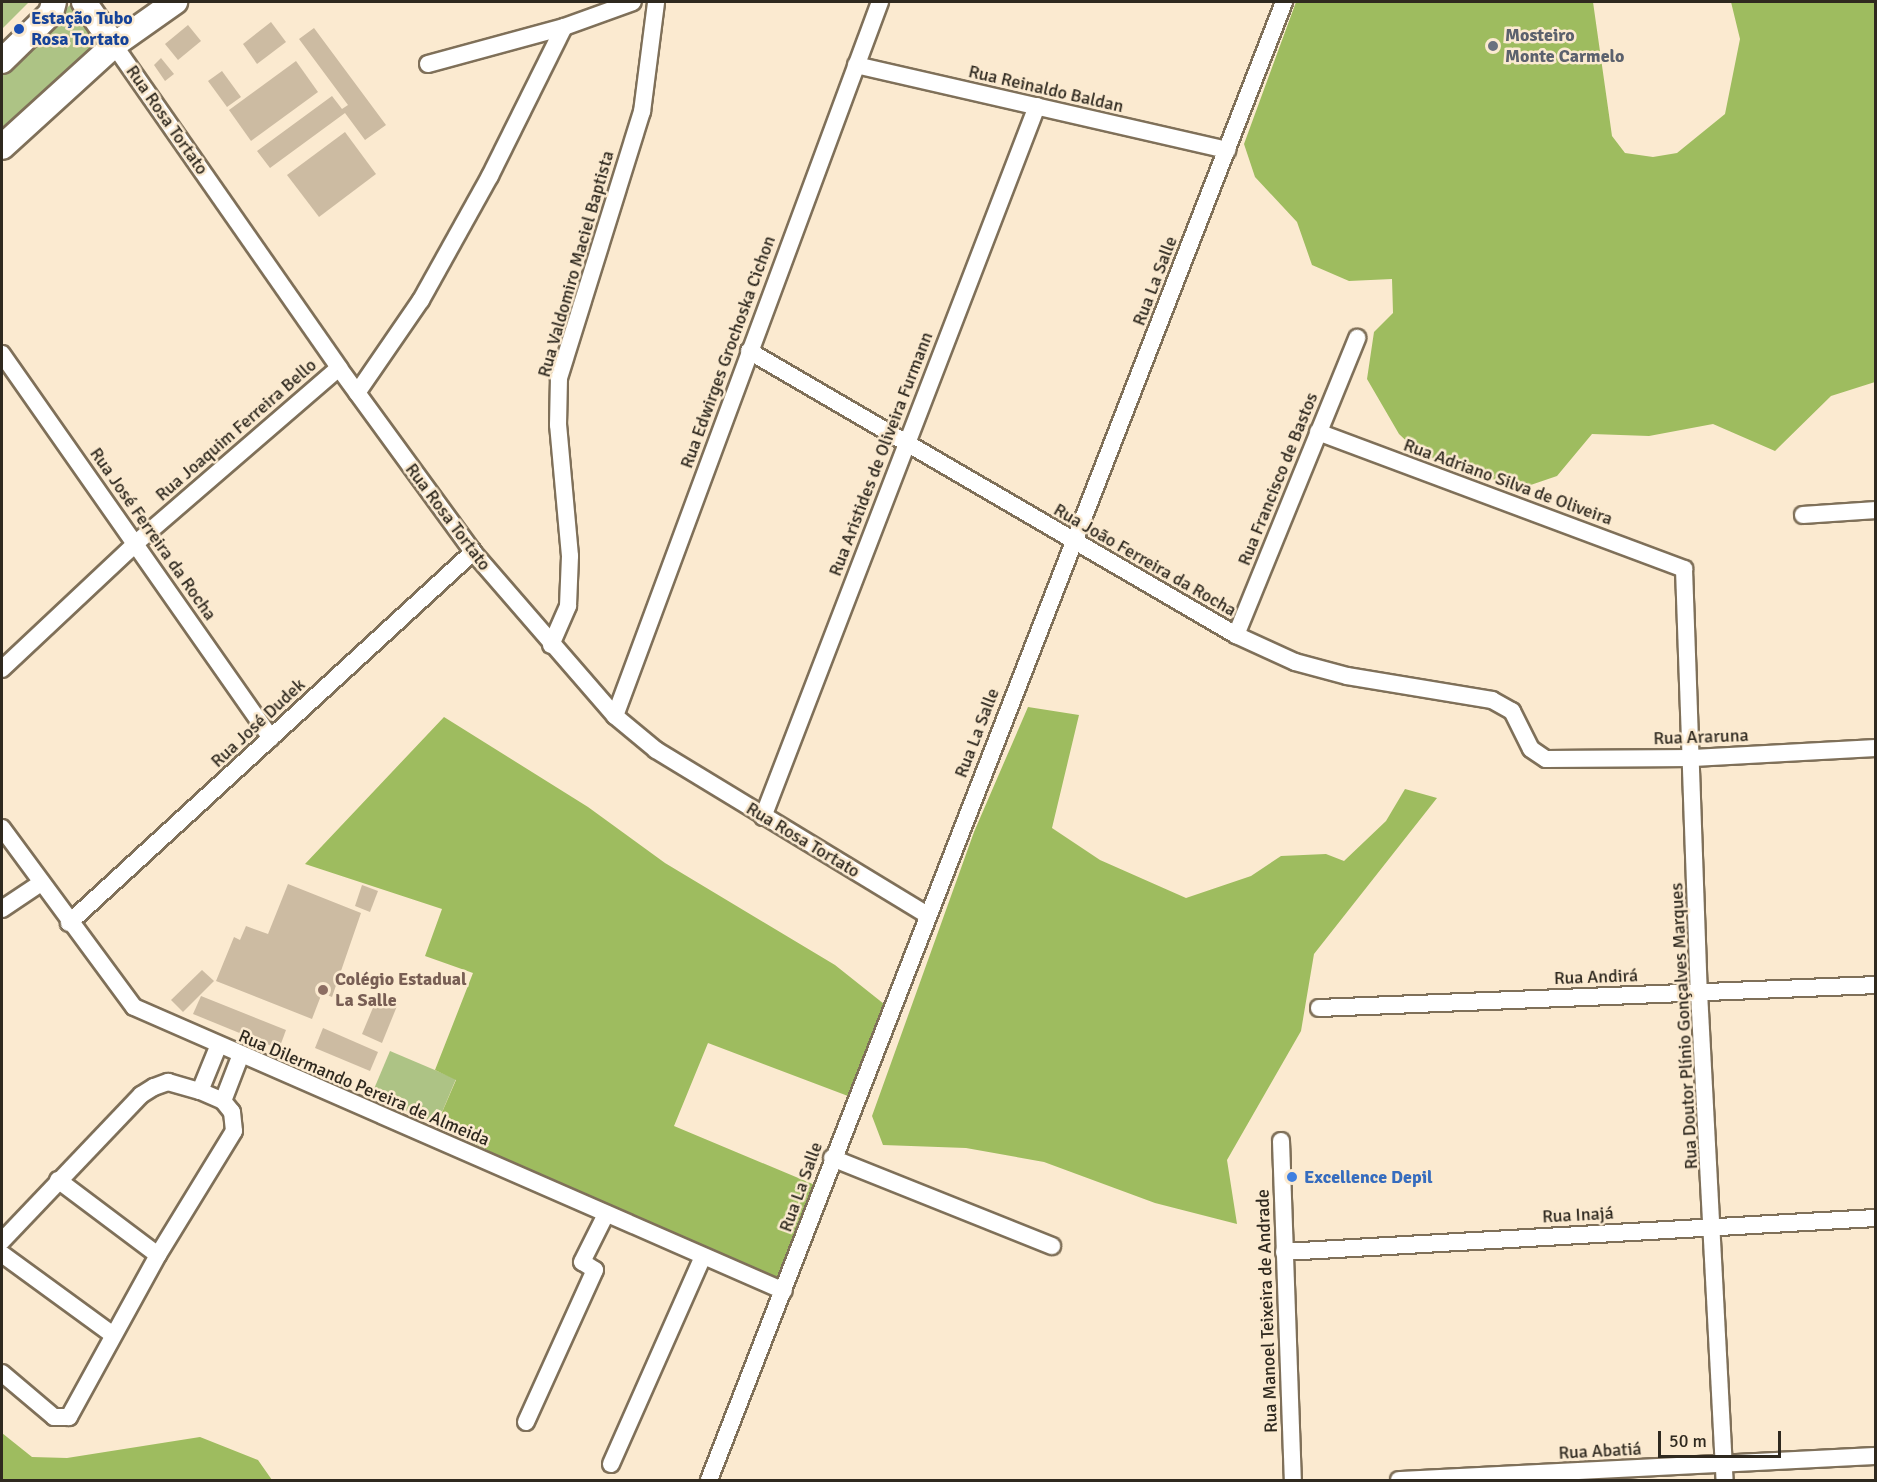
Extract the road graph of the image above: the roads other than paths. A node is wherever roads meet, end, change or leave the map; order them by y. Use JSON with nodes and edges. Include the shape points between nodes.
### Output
{"nodes":[{"id":1,"x":54,"y":2,"type":"edge"},
{"id":2,"x":84,"y":2,"type":"edge"},
{"id":3,"x":175,"y":2,"type":"edge"},
{"id":4,"x":633,"y":2,"type":"edge"},
{"id":5,"x":656,"y":2,"type":"edge"},
{"id":6,"x":880,"y":2,"type":"edge"},
{"id":7,"x":1284,"y":2,"type":"edge"},
{"id":8,"x":564,"y":27,"type":"junction"},
{"id":9,"x":114,"y":45,"type":"junction"},
{"id":10,"x":2,"y":61,"type":"edge"},
{"id":11,"x":428,"y":64,"type":"dead end"},
{"id":12,"x":856,"y":65,"type":"junction"},
{"id":13,"x":1037,"y":106,"type":"junction"},
{"id":14,"x":2,"y":147,"type":"edge"},
{"id":15,"x":1227,"y":150,"type":"junction"},
{"id":16,"x":1357,"y":338,"type":"dead end"},
{"id":17,"x":749,"y":351,"type":"junction"},
{"id":18,"x":2,"y":354,"type":"edge"},
{"id":19,"x":339,"y":368,"type":"junction"},
{"id":20,"x":357,"y":393,"type":"junction"},
{"id":21,"x":1318,"y":432,"type":"junction"},
{"id":22,"x":906,"y":443,"type":"junction"},
{"id":23,"x":1875,"y":510,"type":"edge"},
{"id":24,"x":1803,"y":514,"type":"dead end"},
{"id":25,"x":1074,"y":541,"type":"junction"},
{"id":26,"x":136,"y":543,"type":"junction"},
{"id":27,"x":473,"y":552,"type":"junction"},
{"id":28,"x":1684,"y":569,"type":"joint"},
{"id":29,"x":1236,"y":635,"type":"junction"},
{"id":30,"x":551,"y":645,"type":"junction"},
{"id":31,"x":2,"y":669,"type":"edge"},
{"id":32,"x":615,"y":716,"type":"junction"},
{"id":33,"x":271,"y":738,"type":"junction"},
{"id":34,"x":1875,"y":748,"type":"edge"},
{"id":35,"x":1532,"y":749,"type":"joint"},
{"id":36,"x":1693,"y":758,"type":"junction"},
{"id":37,"x":763,"y":817,"type":"junction"},
{"id":38,"x":2,"y":828,"type":"edge"},
{"id":39,"x":41,"y":883,"type":"junction"},
{"id":40,"x":2,"y":909,"type":"edge"},
{"id":41,"x":927,"y":915,"type":"junction"},
{"id":42,"x":69,"y":922,"type":"junction"},
{"id":43,"x":1875,"y":985,"type":"edge"},
{"id":44,"x":1699,"y":992,"type":"junction"},
{"id":45,"x":1319,"y":1008,"type":"dead end"},
{"id":46,"x":218,"y":1047,"type":"junction"},
{"id":47,"x":240,"y":1056,"type":"junction"},
{"id":48,"x":200,"y":1091,"type":"junction"},
{"id":49,"x":223,"y":1101,"type":"junction"},
{"id":50,"x":1281,"y":1141,"type":"dead end"},
{"id":51,"x":832,"y":1158,"type":"junction"},
{"id":52,"x":58,"y":1180,"type":"junction"},
{"id":53,"x":606,"y":1214,"type":"junction"},
{"id":54,"x":1875,"y":1218,"type":"edge"},
{"id":55,"x":1714,"y":1226,"type":"junction"},
{"id":56,"x":2,"y":1241,"type":"edge"},
{"id":57,"x":1052,"y":1246,"type":"dead end"},
{"id":58,"x":1284,"y":1252,"type":"junction"},
{"id":59,"x":2,"y":1254,"type":"edge"},
{"id":60,"x":158,"y":1256,"type":"junction"},
{"id":61,"x":703,"y":1256,"type":"junction"},
{"id":62,"x":784,"y":1291,"type":"junction"},
{"id":63,"x":113,"y":1335,"type":"junction"},
{"id":64,"x":2,"y":1373,"type":"edge"},
{"id":65,"x":526,"y":1422,"type":"dead end"},
{"id":66,"x":1875,"y":1456,"type":"edge"},
{"id":67,"x":611,"y":1464,"type":"dead end"},
{"id":68,"x":1724,"y":1472,"type":"edge"},
{"id":69,"x":709,"y":1480,"type":"edge"},
{"id":70,"x":1293,"y":1480,"type":"edge"},
{"id":71,"x":1399,"y":1480,"type":"edge"}],
"edges":[{"from":1,"to":10,"type":"main road","via":[[51,13]]},
{"from":2,"to":9,"type":"main road","name":"Rua Rosa Tortato"},
{"from":3,"to":9,"type":"main road"},
{"from":4,"to":8,"type":"street"},
{"from":5,"to":30,"type":"street","name":"Rua Valdomiro Maciel Baptista","via":[[642,112],[559,378],[558,425],[570,556],[568,606]]},
{"from":6,"to":12,"type":"street","name":"Rua Edwirges Grochoska Cichon"},
{"from":7,"to":15,"type":"street","name":"Rua La Salle"},
{"from":8,"to":11,"type":"street"},
{"from":8,"to":20,"type":"street","via":[[490,177],[421,300]]},
{"from":9,"to":14,"type":"main road"},
{"from":9,"to":19,"type":"street","name":"Rua Rosa Tortato"},
{"from":12,"to":13,"type":"street","name":"Rua Reinaldo Baldan"},
{"from":12,"to":17,"type":"street","name":"Rua Edwirges Grochoska Cichon"},
{"from":13,"to":15,"type":"street","name":"Rua Reinaldo Baldan"},
{"from":13,"to":22,"type":"street","name":"Rua Aristides de Oliveira Furmann"},
{"from":15,"to":25,"type":"street","name":"Rua La Salle"},
{"from":16,"to":21,"type":"street","name":"Rua Francisco de Bastos"},
{"from":17,"to":22,"type":"street","name":"Rua João Ferreira da Rocha"},
{"from":17,"to":32,"type":"street","name":"Rua Edwirges Grochoska Cichon"},
{"from":18,"to":26,"type":"street","name":"Rua José Ferreira da Rocha"},
{"from":19,"to":20,"type":"street","name":"Rua Rosa Tortato"},
{"from":19,"to":26,"type":"street","name":"Rua Joaquim Ferreira Bello"},
{"from":20,"to":27,"type":"street","name":"Rua Rosa Tortato"},
{"from":21,"to":28,"type":"street","name":"Rua Adriano Silva de Oliveira"},
{"from":21,"to":29,"type":"street","name":"Rua Francisco de Bastos"},
{"from":22,"to":25,"type":"street","name":"Rua João Ferreira da Rocha"},
{"from":22,"to":37,"type":"street","name":"Rua Aristides de Oliveira Furmann"},
{"from":23,"to":24,"type":"street"},
{"from":25,"to":29,"type":"street","name":"Rua João Ferreira da Rocha"},
{"from":25,"to":41,"type":"street","name":"Rua La Salle"},
{"from":26,"to":31,"type":"street","name":"Rua Joaquim Ferreira Bello"},
{"from":26,"to":33,"type":"street","name":"Rua José Ferreira da Rocha"},
{"from":27,"to":30,"type":"street","name":"Rua Rosa Tortato"},
{"from":27,"to":33,"type":"street","name":"Rua José Dudek"},
{"from":28,"to":36,"type":"street","name":"Rua Doutor Plínio Gonçalves Marques"},
{"from":29,"to":35,"type":"street","name":"Rua João Ferreira da Rocha","via":[[1295,662],[1347,676],[1492,700],[1512,711]]},
{"from":30,"to":32,"type":"street","name":"Rua Rosa Tortato"},
{"from":32,"to":37,"type":"street","name":"Rua Rosa Tortato","via":[[656,750]]},
{"from":33,"to":42,"type":"street","name":"Rua José Dudek"},
{"from":34,"to":36,"type":"street","name":"Rua Araruna"},
{"from":35,"to":36,"type":"street","name":"Rua Araruna","via":[[1546,759]]},
{"from":36,"to":44,"type":"street","name":"Rua Doutor Plínio Gonçalves Marques"},
{"from":37,"to":41,"type":"street","name":"Rua Rosa Tortato"},
{"from":38,"to":39,"type":"street","name":"Rua Dilermando Pereira de Almeida"},
{"from":39,"to":40,"type":"street"},
{"from":39,"to":42,"type":"street","name":"Rua Dilermando Pereira de Almeida"},
{"from":41,"to":51,"type":"street","name":"Rua La Salle"},
{"from":42,"to":46,"type":"street","name":"Rua Dilermando Pereira de Almeida","via":[[134,1007]]},
{"from":43,"to":44,"type":"street","name":"Rua Andirá"},
{"from":44,"to":45,"type":"street","name":"Rua Andirá"},
{"from":44,"to":55,"type":"street","name":"Rua Doutor Plínio Gonçalves Marques"},
{"from":46,"to":47,"type":"street","name":"Rua Dilermando Pereira de Almeida"},
{"from":46,"to":48,"type":"street"},
{"from":47,"to":49,"type":"street"},
{"from":47,"to":53,"type":"street","name":"Rua Dilermando Pereira de Almeida"},
{"from":48,"to":49,"type":"street"},
{"from":48,"to":52,"type":"street","via":[[168,1082],[148,1091]]},
{"from":49,"to":60,"type":"street","via":[[232,1112],[234,1131]]},
{"from":50,"to":58,"type":"street","name":"Rua Manoel Teixeira de Andrade"},
{"from":51,"to":57,"type":"street"},
{"from":51,"to":62,"type":"street","name":"Rua La Salle"},
{"from":52,"to":56,"type":"street"},
{"from":52,"to":60,"type":"street"},
{"from":53,"to":61,"type":"street","name":"Rua Dilermando Pereira de Almeida"},
{"from":53,"to":65,"type":"street","via":[[582,1262],[595,1270]]},
{"from":54,"to":55,"type":"street","name":"Rua Inajá"},
{"from":55,"to":58,"type":"street","name":"Rua Inajá"},
{"from":55,"to":68,"type":"street","name":"Rua Doutor Plínio Gonçalves Marques"},
{"from":58,"to":70,"type":"street","name":"Rua Manoel Teixeira de Andrade"},
{"from":59,"to":63,"type":"street"},
{"from":60,"to":63,"type":"street"},
{"from":61,"to":62,"type":"street","name":"Rua Dilermando Pereira de Almeida"},
{"from":61,"to":67,"type":"street"},
{"from":62,"to":69,"type":"street","name":"Rua La Salle"},
{"from":63,"to":64,"type":"street","via":[[69,1417],[54,1418]]},
{"from":66,"to":68,"type":"street","name":"Rua Abatiá"},
{"from":68,"to":71,"type":"street","name":"Rua Abatiá"}]}
